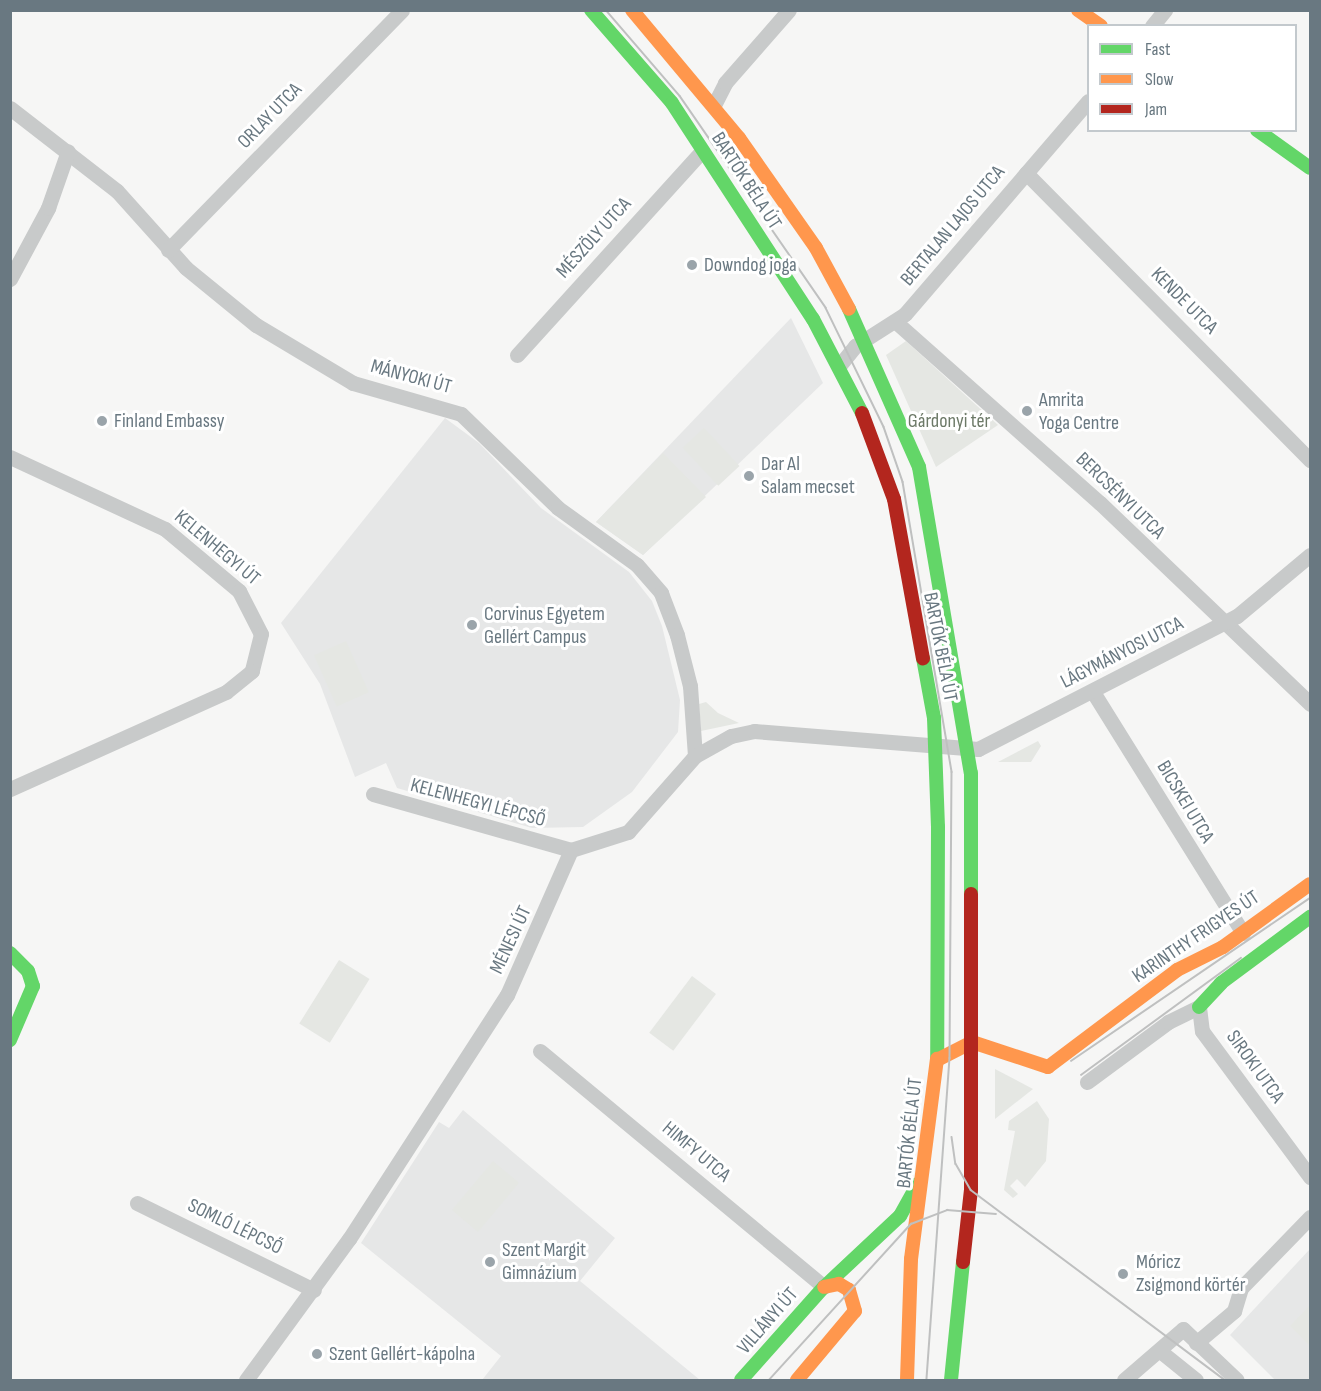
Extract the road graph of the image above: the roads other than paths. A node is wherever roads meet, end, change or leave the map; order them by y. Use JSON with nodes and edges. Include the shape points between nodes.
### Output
{"nodes":[{"id":1,"x":402,"y":10,"type":"edge"},
{"id":2,"x":591,"y":10,"type":"edge"},
{"id":3,"x":632,"y":10,"type":"edge"},
{"id":4,"x":789,"y":10,"type":"edge"},
{"id":5,"x":1078,"y":10,"type":"edge"},
{"id":6,"x":1165,"y":10,"type":"edge"},
{"id":7,"x":1098,"y":24,"type":"edge"},
{"id":8,"x":1154,"y":24,"type":"edge"},
{"id":9,"x":1087,"y":103,"type":"edge"},
{"id":10,"x":714,"y":105,"type":"junction"},
{"id":11,"x":10,"y":108,"type":"edge"},
{"id":12,"x":1260,"y":132,"type":"edge"},
{"id":13,"x":68,"y":151,"type":"junction"},
{"id":14,"x":702,"y":152,"type":"junction"},
{"id":15,"x":1311,"y":168,"type":"edge"},
{"id":16,"x":1026,"y":173,"type":"junction"},
{"id":17,"x":168,"y":250,"type":"junction"},
{"id":18,"x":10,"y":279,"type":"edge"},
{"id":19,"x":897,"y":323,"type":"junction"},
{"id":20,"x":865,"y":340,"type":"junction"},
{"id":21,"x":517,"y":354,"type":"dead end"},
{"id":22,"x":839,"y":366,"type":"junction"},
{"id":23,"x":865,"y":418,"type":"junction"},
{"id":24,"x":909,"y":438,"type":"junction"},
{"id":25,"x":10,"y":457,"type":"edge"},
{"id":26,"x":1311,"y":460,"type":"edge"},
{"id":27,"x":1311,"y":555,"type":"edge"},
{"id":28,"x":1224,"y":623,"type":"junction"},
{"id":29,"x":1093,"y":692,"type":"junction"},
{"id":30,"x":1311,"y":704,"type":"edge"},
{"id":31,"x":936,"y":748,"type":"junction"},
{"id":32,"x":969,"y":749,"type":"junction"},
{"id":33,"x":695,"y":756,"type":"junction"},
{"id":34,"x":10,"y":789,"type":"edge"},
{"id":35,"x":373,"y":794,"type":"dead end"},
{"id":36,"x":571,"y":850,"type":"junction"},
{"id":37,"x":1311,"y":884,"type":"edge"},
{"id":38,"x":1311,"y":917,"type":"edge"},
{"id":39,"x":1243,"y":933,"type":"junction"},
{"id":40,"x":10,"y":953,"type":"edge"},
{"id":41,"x":1199,"y":1007,"type":"junction"},
{"id":42,"x":10,"y":1040,"type":"edge"},
{"id":43,"x":972,"y":1041,"type":"junction"},
{"id":44,"x":540,"y":1051,"type":"dead end"},
{"id":45,"x":937,"y":1060,"type":"junction"},
{"id":46,"x":1087,"y":1082,"type":"dead end"},
{"id":47,"x":927,"y":1161,"type":"junction"},
{"id":48,"x":1311,"y":1177,"type":"edge"},
{"id":49,"x":137,"y":1203,"type":"dead end"},
{"id":50,"x":1311,"y":1217,"type":"edge"},
{"id":51,"x":824,"y":1287,"type":"junction"},
{"id":52,"x":314,"y":1290,"type":"junction"},
{"id":53,"x":1196,"y":1343,"type":"junction"},
{"id":54,"x":1160,"y":1351,"type":"junction"},
{"id":55,"x":798,"y":1379,"type":"edge"},
{"id":56,"x":246,"y":1380,"type":"edge"},
{"id":57,"x":741,"y":1380,"type":"edge"},
{"id":58,"x":907,"y":1380,"type":"edge"},
{"id":59,"x":951,"y":1380,"type":"edge"},
{"id":60,"x":1124,"y":1380,"type":"edge"},
{"id":61,"x":1196,"y":1380,"type":"edge"},
{"id":62,"x":1237,"y":1380,"type":"edge"}],
"edges":[{"from":1,"to":17,"type":"street","name":"ORLAY UTCA"},
{"from":2,"to":14,"type":"main road","name":"BARTÓK BÉLA ÚT","via":[[659,87]]},
{"from":3,"to":10,"type":"main road","name":"BARTÓK BÉLA ÚT"},
{"from":4,"to":10,"type":"street","via":[[725,83]]},
{"from":5,"to":7,"type":"main road"},
{"from":6,"to":8,"type":"street"},
{"from":9,"to":16,"type":"street","name":"BERTALAN LAJOS UTCA"},
{"from":10,"to":20,"type":"main road","name":"BARTÓK BÉLA ÚT","via":[[816,248]]},
{"from":11,"to":13,"type":"street"},
{"from":12,"to":15,"type":"main road"},
{"from":13,"to":17,"type":"street","name":"MÁNYOKI ÚT","via":[[117,191]]},
{"from":13,"to":18,"type":"street","via":[[48,208]]},
{"from":14,"to":21,"type":"street","name":"MÉSZÖLY UTCA"},
{"from":14,"to":22,"type":"main road","name":"BARTÓK BÉLA ÚT"},
{"from":16,"to":19,"type":"street","name":"BERTALAN LAJOS UTCA"},
{"from":16,"to":26,"type":"street","name":"KENDE UTCA"},
{"from":17,"to":33,"type":"street","name":"MÁNYOKI ÚT","via":[[220,297],[305,356],[375,391],[428,401],[461,414],[558,508],[637,565],[661,593],[677,635],[690,686]]},
{"from":19,"to":20,"type":"street","name":"BERTALAN LAJOS UTCA"},
{"from":19,"to":28,"type":"street","name":"BERCSÉNYI UTCA","via":[[966,390],[1008,419],[1092,495]]},
{"from":20,"to":22,"type":"street","name":"BERTALAN LAJOS UTCA"},
{"from":20,"to":24,"type":"main road","name":"BARTÓK BÉLA ÚT"},
{"from":22,"to":23,"type":"main road","name":"BARTÓK BÉLA ÚT"},
{"from":23,"to":24,"type":"main road","via":[[889,451],[902,452]]},
{"from":23,"to":31,"type":"main road","name":"BARTÓK BÉLA ÚT","via":[[894,500]]},
{"from":24,"to":32,"type":"main road","name":"BARTÓK BÉLA ÚT","via":[[925,493]]},
{"from":25,"to":34,"type":"street","name":"KELENHEGYI ÚT","via":[[165,529],[239,591],[261,634],[252,671],[226,692]]},
{"from":27,"to":28,"type":"street","name":"LÁGYMÁNYOSI UTCA"},
{"from":28,"to":29,"type":"street","name":"LÁGYMÁNYOSI UTCA"},
{"from":28,"to":30,"type":"street","name":"BERCSÉNYI UTCA"},
{"from":29,"to":32,"type":"street","name":"LÁGYMÁNYOSI UTCA","via":[[987,746]]},
{"from":29,"to":39,"type":"street","name":"BICSKEI UTCA"},
{"from":31,"to":32,"type":"street","name":"LÁGYMÁNYOSI UTCA"},
{"from":31,"to":33,"type":"street","via":[[754,731],[712,743]]},
{"from":31,"to":45,"type":"main road","name":"BARTÓK BÉLA ÚT"},
{"from":32,"to":43,"type":"main road","name":"BARTÓK BÉLA ÚT"},
{"from":33,"to":36,"type":"street","via":[[634,828],[608,842]]},
{"from":35,"to":36,"type":"street","name":"KELENHEGYI LÉPCSŐ"},
{"from":36,"to":52,"type":"street","name":"MÉNESI ÚT","via":[[507,995]]},
{"from":37,"to":39,"type":"main road","name":"KARINTHY FRIGYES ÚT"},
{"from":38,"to":41,"type":"main road","via":[[1221,983]]},
{"from":39,"to":43,"type":"main road","name":"KARINTHY FRIGYES ÚT","via":[[1177,970],[1048,1067]]},
{"from":40,"to":42,"type":"main road","via":[[28,971],[33,986]]},
{"from":41,"to":46,"type":"street","via":[[1168,1022]]},
{"from":41,"to":48,"type":"street","name":"SIROKI UTCA","via":[[1202,1030]]},
{"from":43,"to":45,"type":"main road"},
{"from":43,"to":59,"type":"main road","name":"BARTÓK BÉLA ÚT","via":[[971,1190]]},
{"from":44,"to":51,"type":"street","name":"HIMFY UTCA"},
{"from":45,"to":47,"type":"main road","name":"BARTÓK BÉLA ÚT"},
{"from":47,"to":51,"type":"main road","name":"VILLÁNYI ÚT","via":[[900,1216]]},
{"from":47,"to":58,"type":"main road","name":"BARTÓK BÉLA ÚT","via":[[911,1260]]},
{"from":49,"to":52,"type":"street","name":"SOMLÓ LÉPCSŐ"},
{"from":50,"to":53,"type":"street","via":[[1241,1288],[1228,1317]]},
{"from":51,"to":55,"type":"main road","name":"VILLÁNYI ÚT","via":[[839,1284],[849,1290],[855,1311]]},
{"from":51,"to":57,"type":"main road","name":"VILLÁNYI ÚT"},
{"from":52,"to":56,"type":"street","name":"MÉNESI ÚT"},
{"from":53,"to":54,"type":"street","via":[[1183,1329]]},
{"from":53,"to":62,"type":"street"},
{"from":54,"to":60,"type":"street"},
{"from":54,"to":61,"type":"street"}]}
